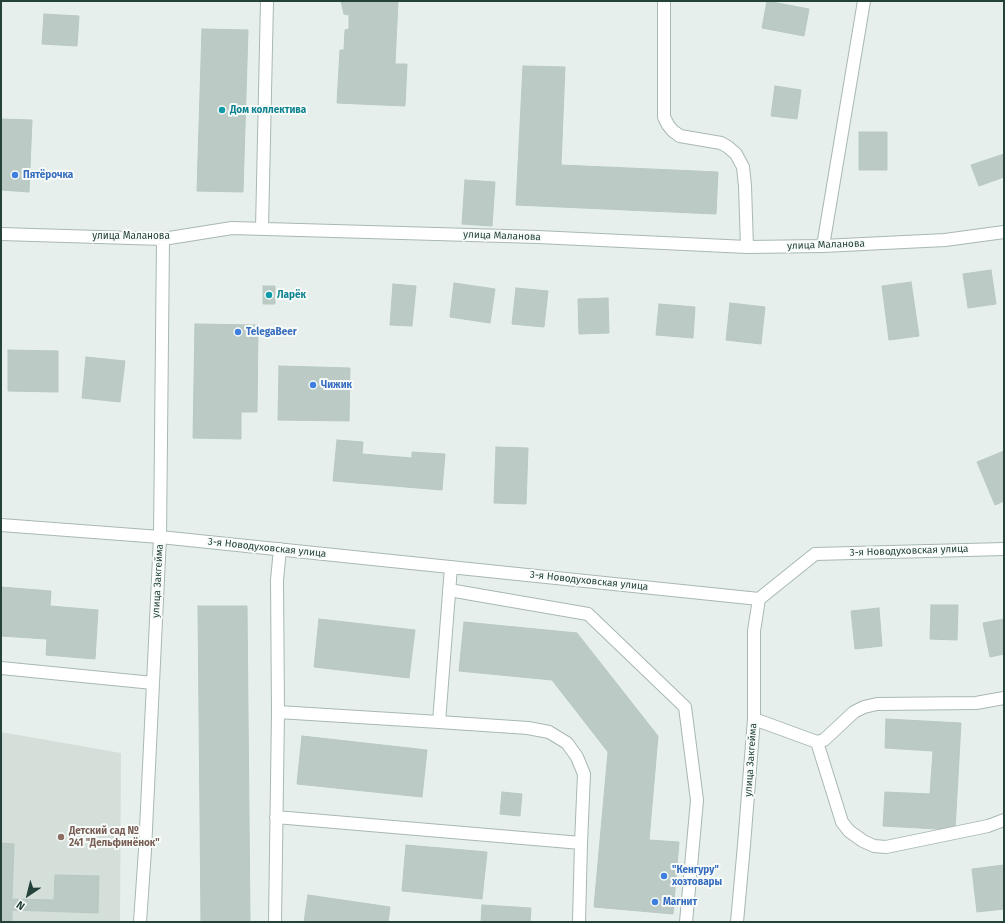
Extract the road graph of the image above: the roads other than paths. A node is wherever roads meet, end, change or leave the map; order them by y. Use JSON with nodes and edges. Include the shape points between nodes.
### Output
{"nodes":[{"id":1,"x":267,"y":1,"type":"edge"},
{"id":2,"x":664,"y":1,"type":"edge"},
{"id":3,"x":864,"y":1,"type":"edge"},
{"id":4,"x":262,"y":229,"type":"junction"},
{"id":5,"x":1004,"y":232,"type":"edge"},
{"id":6,"x":1,"y":234,"type":"edge"},
{"id":7,"x":163,"y":239,"type":"junction"},
{"id":8,"x":823,"y":246,"type":"junction"},
{"id":9,"x":747,"y":247,"type":"junction"},
{"id":10,"x":1,"y":525,"type":"edge"},
{"id":11,"x":160,"y":537,"type":"junction"},
{"id":12,"x":280,"y":549,"type":"junction"},
{"id":13,"x":1004,"y":549,"type":"edge"},
{"id":14,"x":451,"y":567,"type":"junction"},
{"id":15,"x":449,"y":590,"type":"junction"},
{"id":16,"x":759,"y":599,"type":"junction"},
{"id":17,"x":1,"y":668,"type":"edge"},
{"id":18,"x":153,"y":683,"type":"junction"},
{"id":19,"x":1004,"y":698,"type":"edge"},
{"id":20,"x":278,"y":712,"type":"junction"},
{"id":21,"x":754,"y":719,"type":"junction"},
{"id":22,"x":439,"y":722,"type":"junction"},
{"id":23,"x":817,"y":742,"type":"junction"},
{"id":24,"x":276,"y":817,"type":"junction"},
{"id":25,"x":1004,"y":820,"type":"edge"},
{"id":26,"x":581,"y":842,"type":"junction"},
{"id":27,"x":140,"y":922,"type":"edge"},
{"id":28,"x":275,"y":922,"type":"edge"},
{"id":29,"x":579,"y":922,"type":"edge"},
{"id":30,"x":686,"y":922,"type":"edge"},
{"id":31,"x":737,"y":922,"type":"edge"}],
"edges":[{"from":1,"to":4,"type":"street"},
{"from":2,"to":9,"type":"street","via":[[664,117],[673,131],[680,136],[720,143],[736,154],[743,167]]},
{"from":3,"to":8,"type":"street"},
{"from":4,"to":7,"type":"street","name":"улица Маланова","via":[[232,228]]},
{"from":4,"to":9,"type":"street","name":"улица Маланова","via":[[538,237]]},
{"from":5,"to":8,"type":"street","name":"улица Маланова","via":[[945,240]]},
{"from":6,"to":7,"type":"street","name":"улица Маланова"},
{"from":7,"to":11,"type":"street","name":"улица Закгейма"},
{"from":8,"to":9,"type":"street","name":"улица Маланова"},
{"from":10,"to":11,"type":"street"},
{"from":11,"to":12,"type":"street","name":"3-я Новодуховская улица"},
{"from":11,"to":18,"type":"street","name":"улица Закгейма"},
{"from":12,"to":14,"type":"street","name":"3-я Новодуховская улица"},
{"from":12,"to":20,"type":"street"},
{"from":13,"to":16,"type":"street","name":"3-я Новодуховская улица","via":[[815,554]]},
{"from":14,"to":15,"type":"street"},
{"from":14,"to":16,"type":"street","name":"3-я Новодуховская улица"},
{"from":15,"to":22,"type":"street"},
{"from":15,"to":30,"type":"street","via":[[588,614],[685,707],[697,800]]},
{"from":16,"to":21,"type":"street","name":"улица Закгейма","via":[[754,631]]},
{"from":17,"to":18,"type":"street"},
{"from":18,"to":27,"type":"street","name":"улица Закгейма"},
{"from":19,"to":23,"type":"street","via":[[976,703],[877,704],[864,707],[854,712],[824,740]]},
{"from":20,"to":22,"type":"street"},
{"from":20,"to":24,"type":"street"},
{"from":21,"to":23,"type":"street"},
{"from":21,"to":31,"type":"street","name":"улица Закгейма"},
{"from":22,"to":26,"type":"street","via":[[528,728],[549,732],[567,743],[577,757],[584,774]]},
{"from":23,"to":25,"type":"street","via":[[842,822],[848,831],[874,846],[886,847],[988,826]]},
{"from":24,"to":26,"type":"street"},
{"from":24,"to":28,"type":"street"},
{"from":26,"to":29,"type":"street"}]}
